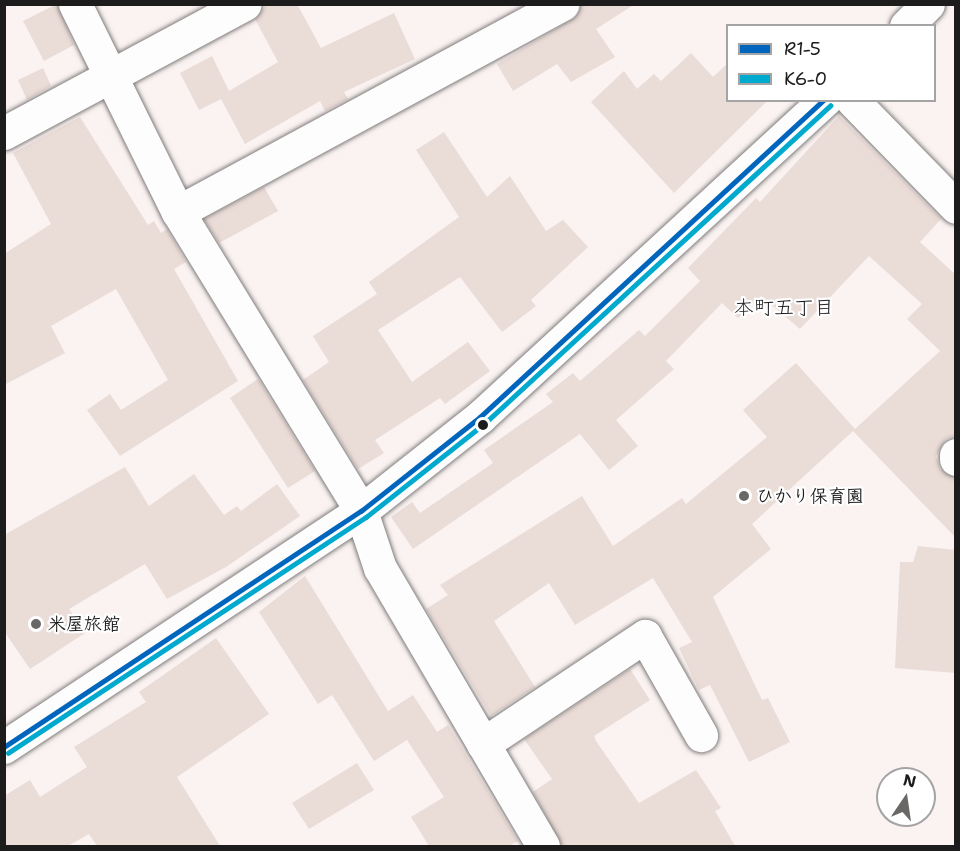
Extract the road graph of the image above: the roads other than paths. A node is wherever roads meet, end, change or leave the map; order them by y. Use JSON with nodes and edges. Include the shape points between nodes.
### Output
{"nodes":[{"id":1,"x":75,"y":4,"type":"edge"},
{"id":2,"x":245,"y":4,"type":"edge"},
{"id":3,"x":562,"y":4,"type":"edge"},
{"id":4,"x":928,"y":4,"type":"edge"},
{"id":5,"x":908,"y":24,"type":"edge"},
{"id":6,"x":108,"y":78,"type":"junction"},
{"id":7,"x":823,"y":102,"type":"edge"},
{"id":8,"x":854,"y":102,"type":"edge"},
{"id":9,"x":4,"y":133,"type":"edge"},
{"id":10,"x":956,"y":207,"type":"edge"},
{"id":11,"x":178,"y":212,"type":"junction"},
{"id":12,"x":361,"y":510,"type":"junction"},
{"id":13,"x":702,"y":735,"type":"dead end"},
{"id":14,"x":483,"y":744,"type":"junction"},
{"id":15,"x":4,"y":747,"type":"edge"},
{"id":16,"x":543,"y":846,"type":"edge"}],
"edges":[{"from":1,"to":6,"type":"street"},
{"from":2,"to":6,"type":"street"},
{"from":3,"to":11,"type":"street"},
{"from":4,"to":5,"type":"street"},
{"from":6,"to":9,"type":"street"},
{"from":6,"to":11,"type":"street"},
{"from":7,"to":12,"type":"street","via":[[480,417]]},
{"from":8,"to":10,"type":"street"},
{"from":11,"to":12,"type":"street"},
{"from":12,"to":14,"type":"street","via":[[380,568]]},
{"from":12,"to":15,"type":"street"},
{"from":13,"to":14,"type":"street","via":[[645,636]]},
{"from":14,"to":16,"type":"street"}]}
